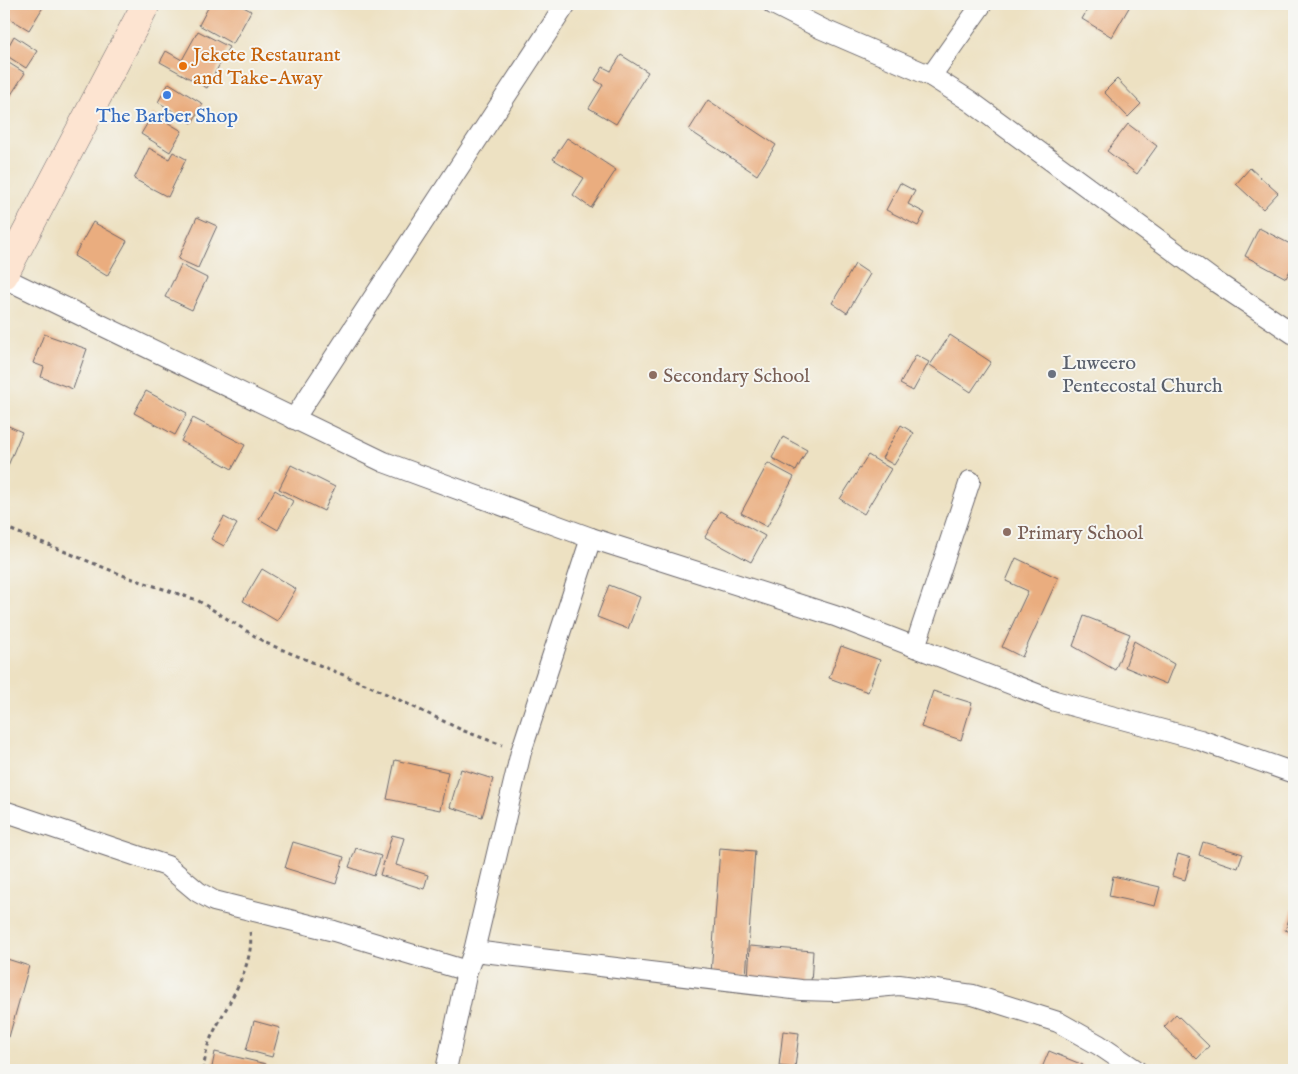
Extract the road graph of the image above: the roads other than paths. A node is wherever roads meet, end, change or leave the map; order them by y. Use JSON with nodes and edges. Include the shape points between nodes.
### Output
{"nodes":[{"id":1,"x":146,"y":4,"type":"edge"},
{"id":2,"x":566,"y":4,"type":"edge"},
{"id":3,"x":774,"y":4,"type":"edge"},
{"id":4,"x":982,"y":4,"type":"edge"},
{"id":5,"x":931,"y":76,"type":"junction"},
{"id":6,"x":4,"y":277,"type":"edge"},
{"id":7,"x":1294,"y":334,"type":"edge"},
{"id":8,"x":294,"y":419,"type":"junction"},
{"id":9,"x":970,"y":481,"type":"dead end"},
{"id":10,"x":591,"y":538,"type":"junction"},
{"id":11,"x":916,"y":647,"type":"junction"},
{"id":12,"x":1294,"y":773,"type":"edge"},
{"id":13,"x":4,"y":811,"type":"edge"},
{"id":14,"x":474,"y":951,"type":"junction"},
{"id":15,"x":467,"y":971,"type":"junction"},
{"id":16,"x":446,"y":1070,"type":"edge"},
{"id":17,"x":1136,"y":1070,"type":"edge"}],
"edges":[{"from":1,"to":6,"type":"main road"},
{"from":2,"to":8,"type":"street"},
{"from":3,"to":5,"type":"street","via":[[822,29]]},
{"from":4,"to":5,"type":"street"},
{"from":5,"to":7,"type":"street","via":[[970,101],[1216,282]]},
{"from":6,"to":8,"type":"street"},
{"from":8,"to":10,"type":"street","via":[[384,462]]},
{"from":9,"to":11,"type":"street"},
{"from":10,"to":11,"type":"street","via":[[835,616]]},
{"from":10,"to":14,"type":"street","via":[[521,752]]},
{"from":11,"to":12,"type":"street","via":[[1054,701],[1200,740]]},
{"from":13,"to":15,"type":"street","via":[[168,866],[198,892],[214,901],[334,931]]},
{"from":14,"to":15,"type":"street"},
{"from":14,"to":17,"type":"street","via":[[801,990],[835,991],[899,985],[973,995],[1058,1022]]},
{"from":15,"to":16,"type":"street"}]}
